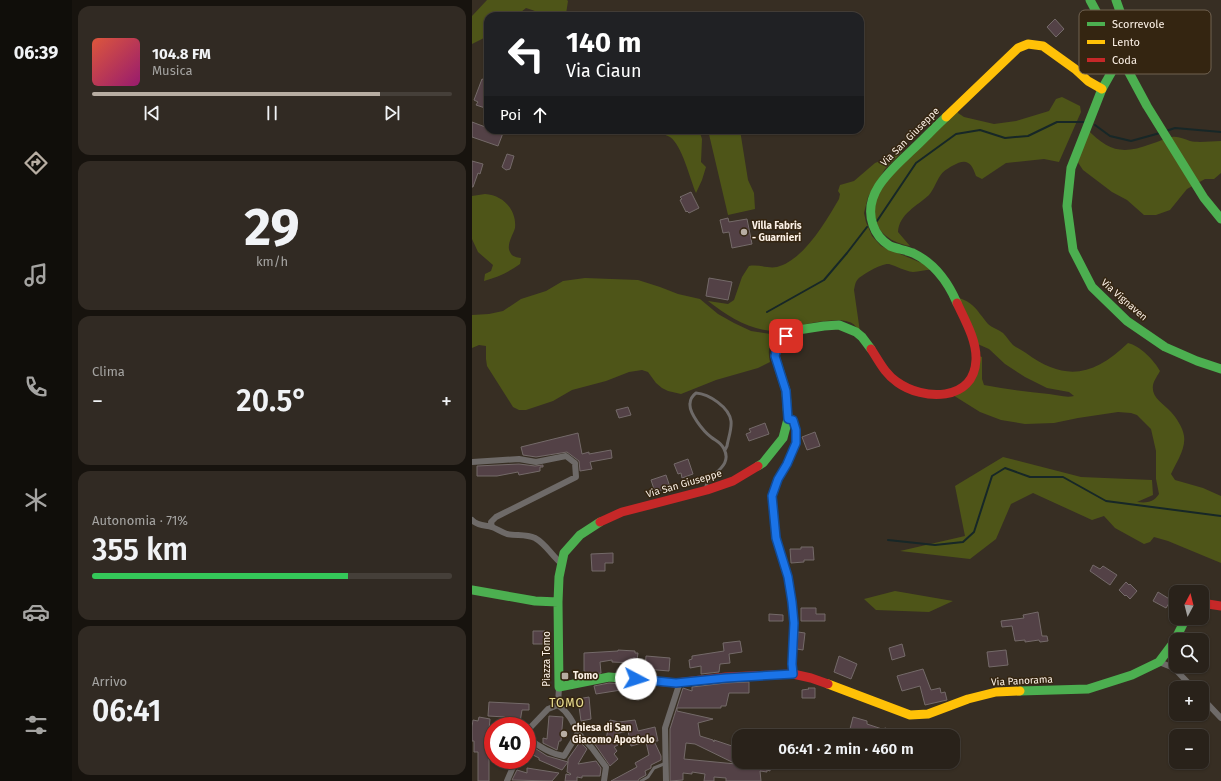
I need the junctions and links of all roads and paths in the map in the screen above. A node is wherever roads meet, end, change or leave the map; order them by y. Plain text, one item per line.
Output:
1 (1090, 0) edge
2 (1116, 0) edge
3 (1095, 10) edge
4 (1120, 10) edge
5 (1079, 73) edge
6 (1080, 74) edge
7 (1110, 74) edge
8 (1130, 74) edge
9 (1102, 89) junction
10 (1221, 218) edge
11 (1221, 369) edge
12 (788, 419) junction
13 (725, 450) junction
14 (472, 462) edge
15 (705, 490) junction
16 (472, 520) edge
17 (492, 527) junction
18 (562, 564) junction
19 (472, 590) edge
20 (558, 602) junction
21 (1209, 604) edge
22 (1221, 606) edge
23 (1182, 625) edge
24 (1159, 662) junction
25 (793, 674) junction
26 (1186, 681) edge
27 (680, 682) junction
28 (559, 687) junction
29 (558, 705) junction
30 (1209, 705) edge
31 (1221, 718) edge
32 (536, 722) edge
33 (578, 733) junction
34 (536, 744) edge
35 (666, 763) junction
36 (512, 769) edge
37 (507, 781) edge
38 (604, 781) edge
39 (641, 781) edge
40 (666, 781) edge

1 - 3 main road
2 - 4 main road, bridge
5 - 12 main road, Via San Giuseppe
6 - 9 main road, Via San Giuseppe
7 - 9 main road, bridge
8 - 10 main road
9 - 11 main road, Via Vignaven
12 - 15 main road, Via San Giuseppe
12 - 25 street
13 - 13 lane
13 - 15 lane
14 - 17 street
15 - 18 main road, Via San Giuseppe
16 - 17 street
17 - 18 street
18 - 20 main road, Via San Giuseppe
19 - 20 main road
20 - 28 main road, Piazza Tomo
21 - 22 main road
23 - 24 main road, Via Panorama
24 - 25 main road, Via Panorama
24 - 26 street
25 - 27 main road, Via Panorama
27 - 28 main road, Via Panorama
27 - 35 street
28 - 29 street, Piazza Tomo
29 - 32 street
29 - 33 street
30 - 31 street
33 - 34 street
33 - 38 street
35 - 39 lane
35 - 40 street
36 - 37 street

